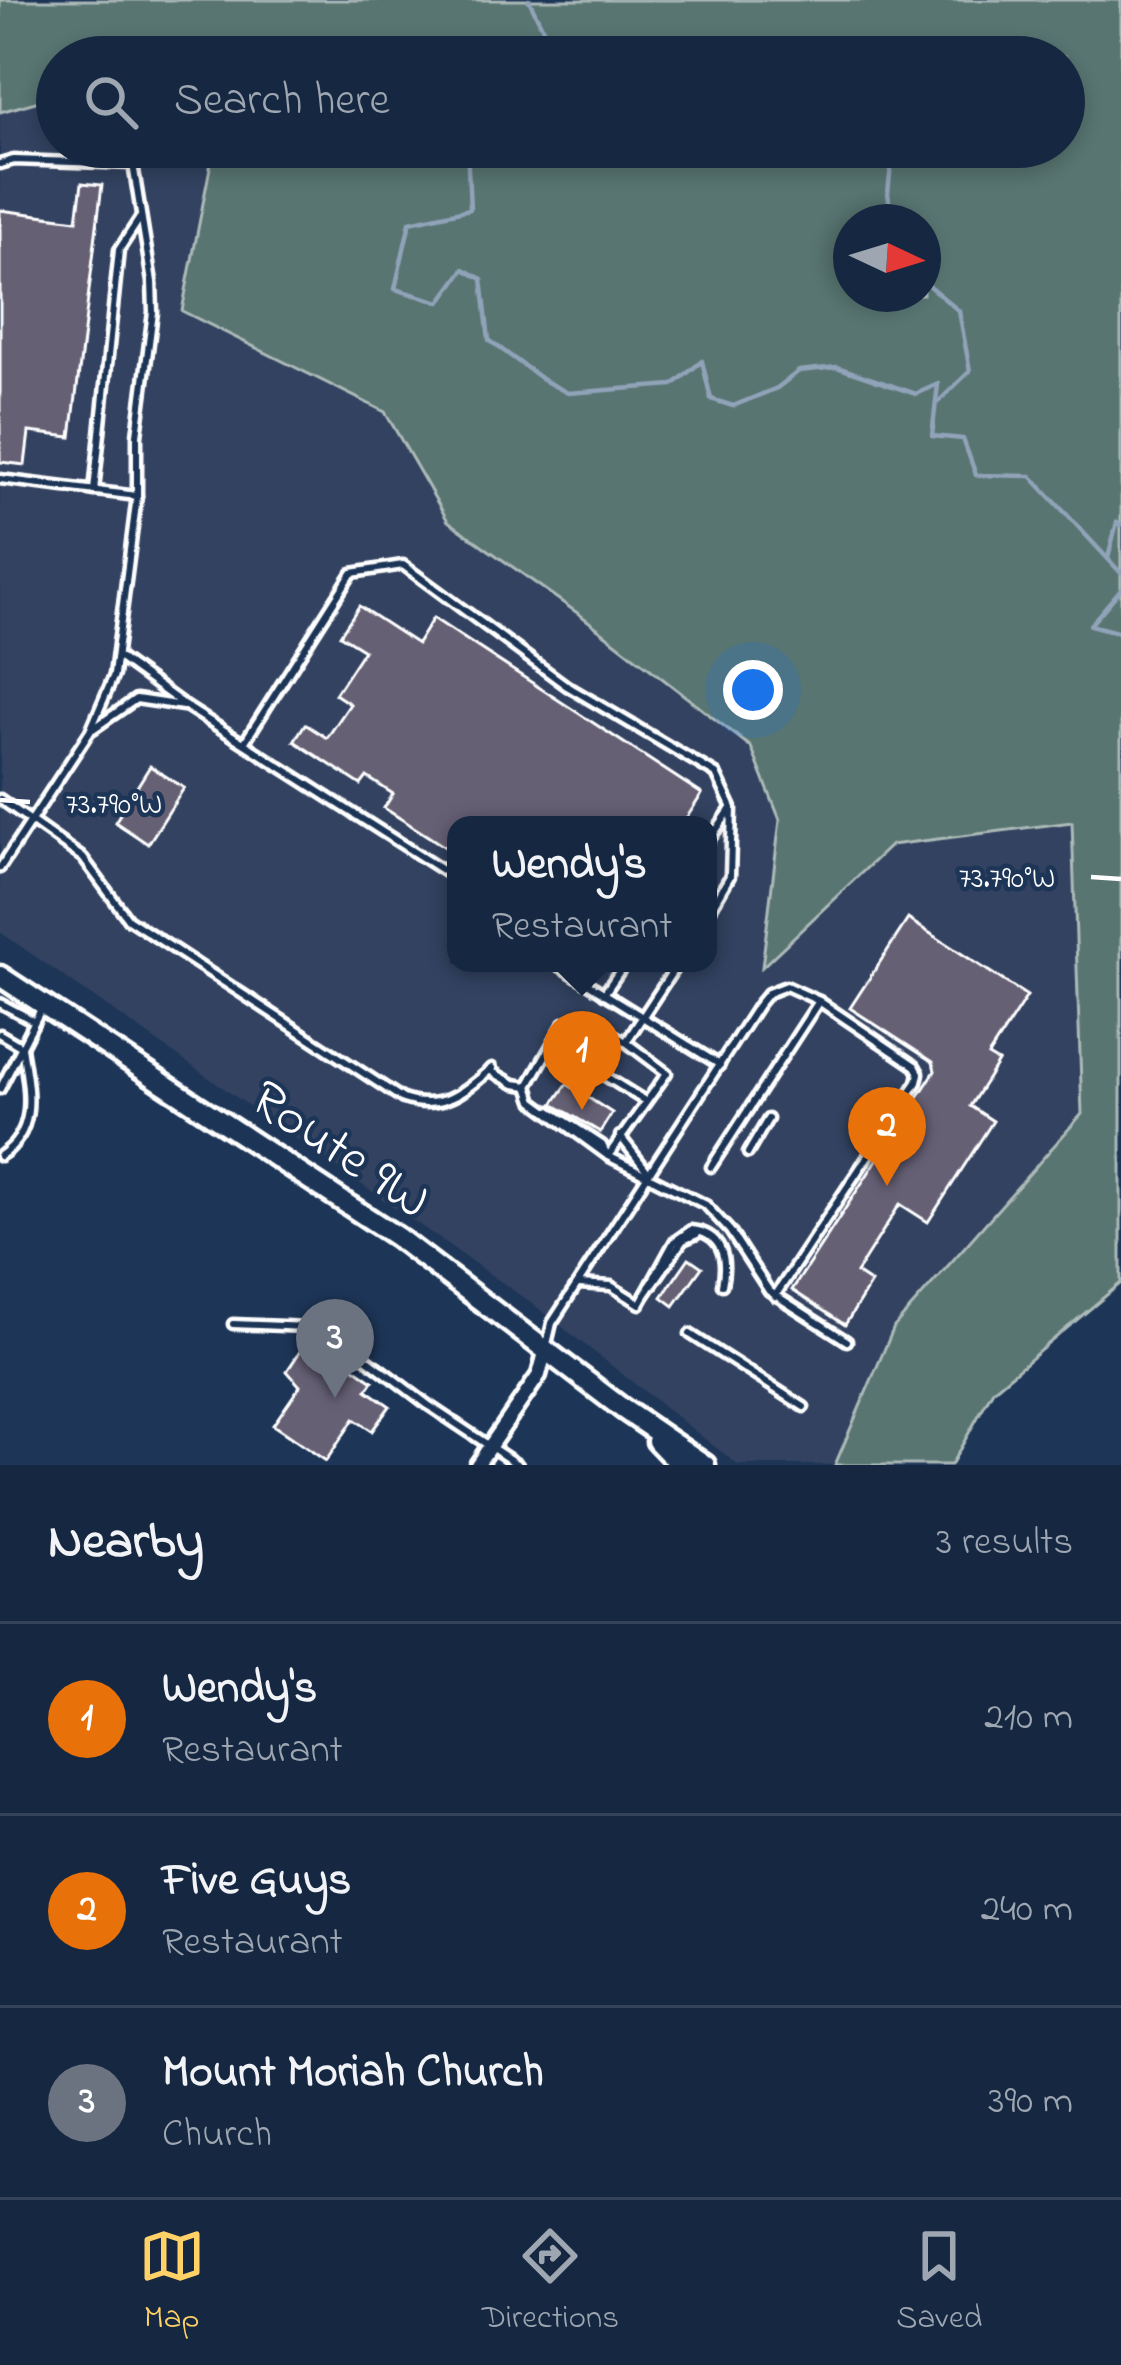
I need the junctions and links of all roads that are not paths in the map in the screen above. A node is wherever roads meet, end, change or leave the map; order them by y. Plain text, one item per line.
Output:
1 (36, 161) edge
2 (0, 164) edge
3 (134, 168) edge
4 (142, 215) junction
5 (0, 479) edge
6 (94, 491) junction
7 (137, 496) junction
8 (117, 656) junction
9 (187, 707) junction
10 (90, 731) junction
11 (244, 743) junction
12 (0, 800) edge
13 (732, 808) junction
14 (31, 822) junction
15 (717, 829) edge
16 (0, 868) edge
17 (447, 872) edge
18 (717, 898) edge
19 (569, 972) edge
20 (620, 972) edge
21 (672, 972) edge
22 (0, 976) edge
23 (604, 994) junction
24 (819, 1001) junction
25 (0, 1003) edge
26 (39, 1013) junction
27 (643, 1018) junction
28 (596, 1025) junction
29 (0, 1034) edge
30 (626, 1042) junction
31 (22, 1046) junction
32 (720, 1065) junction
33 (528, 1086) junction
34 (0, 1089) edge
35 (646, 1101) junction
36 (768, 1119) dead end
37 (620, 1136) junction
38 (748, 1153) dead end
39 (0, 1156) edge
40 (608, 1156) junction
41 (711, 1167) dead end
42 (651, 1174) junction
43 (579, 1283) junction
44 (722, 1285) dead end
45 (776, 1296) junction
46 (233, 1324) dead end
47 (690, 1334) dead end
48 (847, 1341) dead end
49 (546, 1347) junction
50 (804, 1407) dead end
51 (623, 1408) junction
52 (490, 1446) junction
53 (477, 1465) edge
54 (518, 1465) edge
55 (680, 1465) edge
56 (704, 1465) edge

1 - 2 lane
3 - 4 lane
4 - 6 lane
4 - 7 lane
5 - 6 lane
6 - 7 lane
7 - 8 lane
8 - 9 lane
8 - 10 lane
9 - 10 lane
9 - 11 lane
10 - 14 lane
11 - 13 lane
11 - 17 lane
12 - 14 lane
13 - 15 lane
13 - 18 lane
14 - 16 lane
14 - 33 lane
19 - 23 lane
20 - 23 lane
21 - 27 lane
22 - 26 main road, Route 9W
23 - 27 lane
24 - 32 lane
24 - 41 lane
24 - 45 lane
25 - 26 lane
26 - 31 lane
26 - 49 main road, Route 9W
27 - 30 lane
27 - 32 lane
28 - 30 lane
28 - 33 lane
28 - 35 lane
29 - 31 lane
30 - 35 lane
31 - 34 lane
31 - 39 lane
32 - 42 lane
33 - 40 lane
35 - 37 lane
36 - 38 lane
37 - 40 lane
37 - 42 lane
40 - 42 lane
42 - 43 lane
42 - 45 lane
43 - 44 lane
43 - 49 lane
45 - 48 lane
46 - 52 lane
47 - 50 lane
49 - 51 main road, Route 9W
49 - 52 street
51 - 55 main road, Route 9W
51 - 56 main road, Route 9W
52 - 53 street
52 - 54 lane

